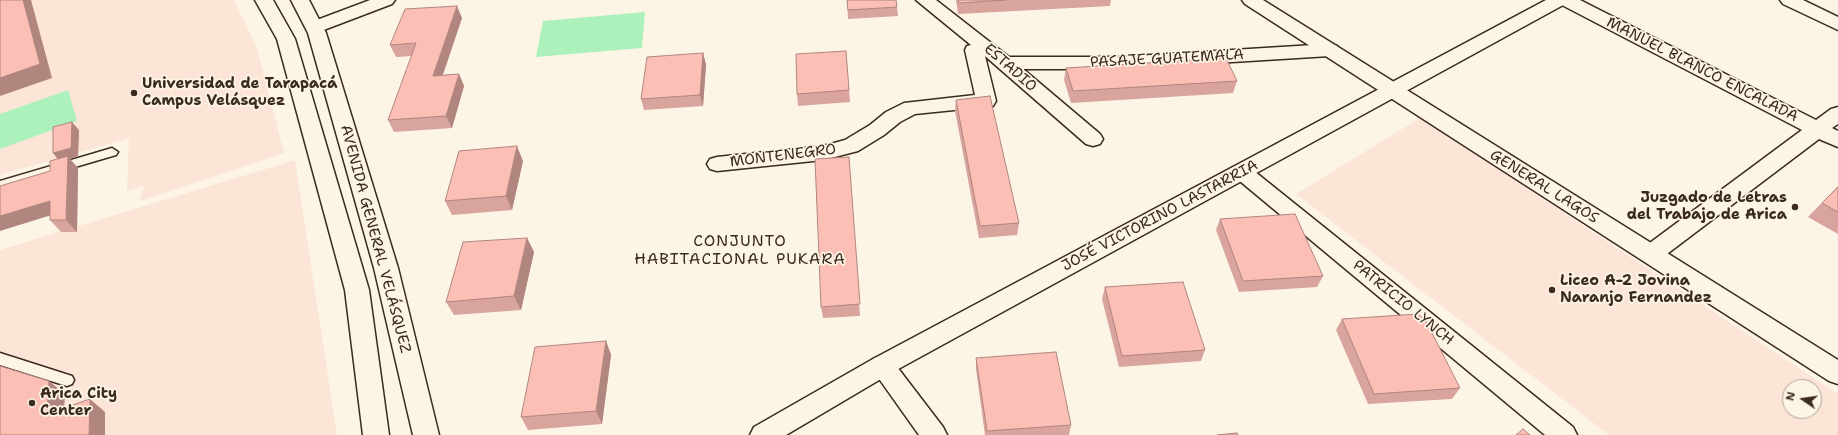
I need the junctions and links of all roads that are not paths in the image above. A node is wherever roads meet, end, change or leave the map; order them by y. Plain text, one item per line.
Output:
1 (264, 0) edge
2 (300, 0) edge
3 (386, 0) edge
4 (925, 0) edge
5 (1251, 0) edge
6 (1559, 0) edge
7 (1566, 0) edge
8 (1788, 0) edge
9 (1838, 24) edge
10 (315, 27) junction
11 (988, 49) junction
12 (1330, 50) junction
13 (1004, 63) junction
14 (1394, 91) junction
15 (1838, 114) edge
16 (1818, 130) junction
17 (1093, 139) dead end
18 (1838, 140) edge
19 (112, 152) dead end
20 (717, 164) dead end
21 (1242, 172) junction
22 (0, 185) edge
23 (1650, 254) junction
24 (0, 359) edge
25 (882, 366) junction
26 (1838, 373) edge
27 (67, 380) dead end
28 (376, 435) edge
29 (426, 435) edge
30 (763, 435) edge
31 (934, 435) edge
32 (1564, 435) edge

1 - 28 street, AVENIDA GENERAL VELÁSQUEZ
2 - 10 street, AVENIDA GENERAL VELÁSQUEZ
3 - 10 street
4 - 11 street, ESTADIO
5 - 12 street, GENERAL LAGOS
6 - 14 street, JOSÉ VICTORINO LASTARRIA
7 - 16 street, MANUEL BLANCO ENCALADA
8 - 9 street
10 - 29 street, AVENIDA GENERAL VELÁSQUEZ
11 - 13 street, ESTADIO
11 - 20 street, MONTENEGRO
12 - 13 street, PASAJE GUATEMALA
12 - 14 street, GENERAL LAGOS
13 - 17 street, ESTADIO
14 - 21 street, JOSÉ VICTORINO LASTARRIA
14 - 23 street, GENERAL LAGOS
15 - 16 street
16 - 18 street, MANUEL BLANCO ENCALADA
16 - 23 street
19 - 22 lane
21 - 25 street, JOSÉ VICTORINO LASTARRIA
21 - 32 street, PATRICIO LYNCH
23 - 26 street, GENERAL LAGOS
24 - 27 lane
25 - 30 street, JOSÉ VICTORINO LASTARRIA
25 - 31 street

